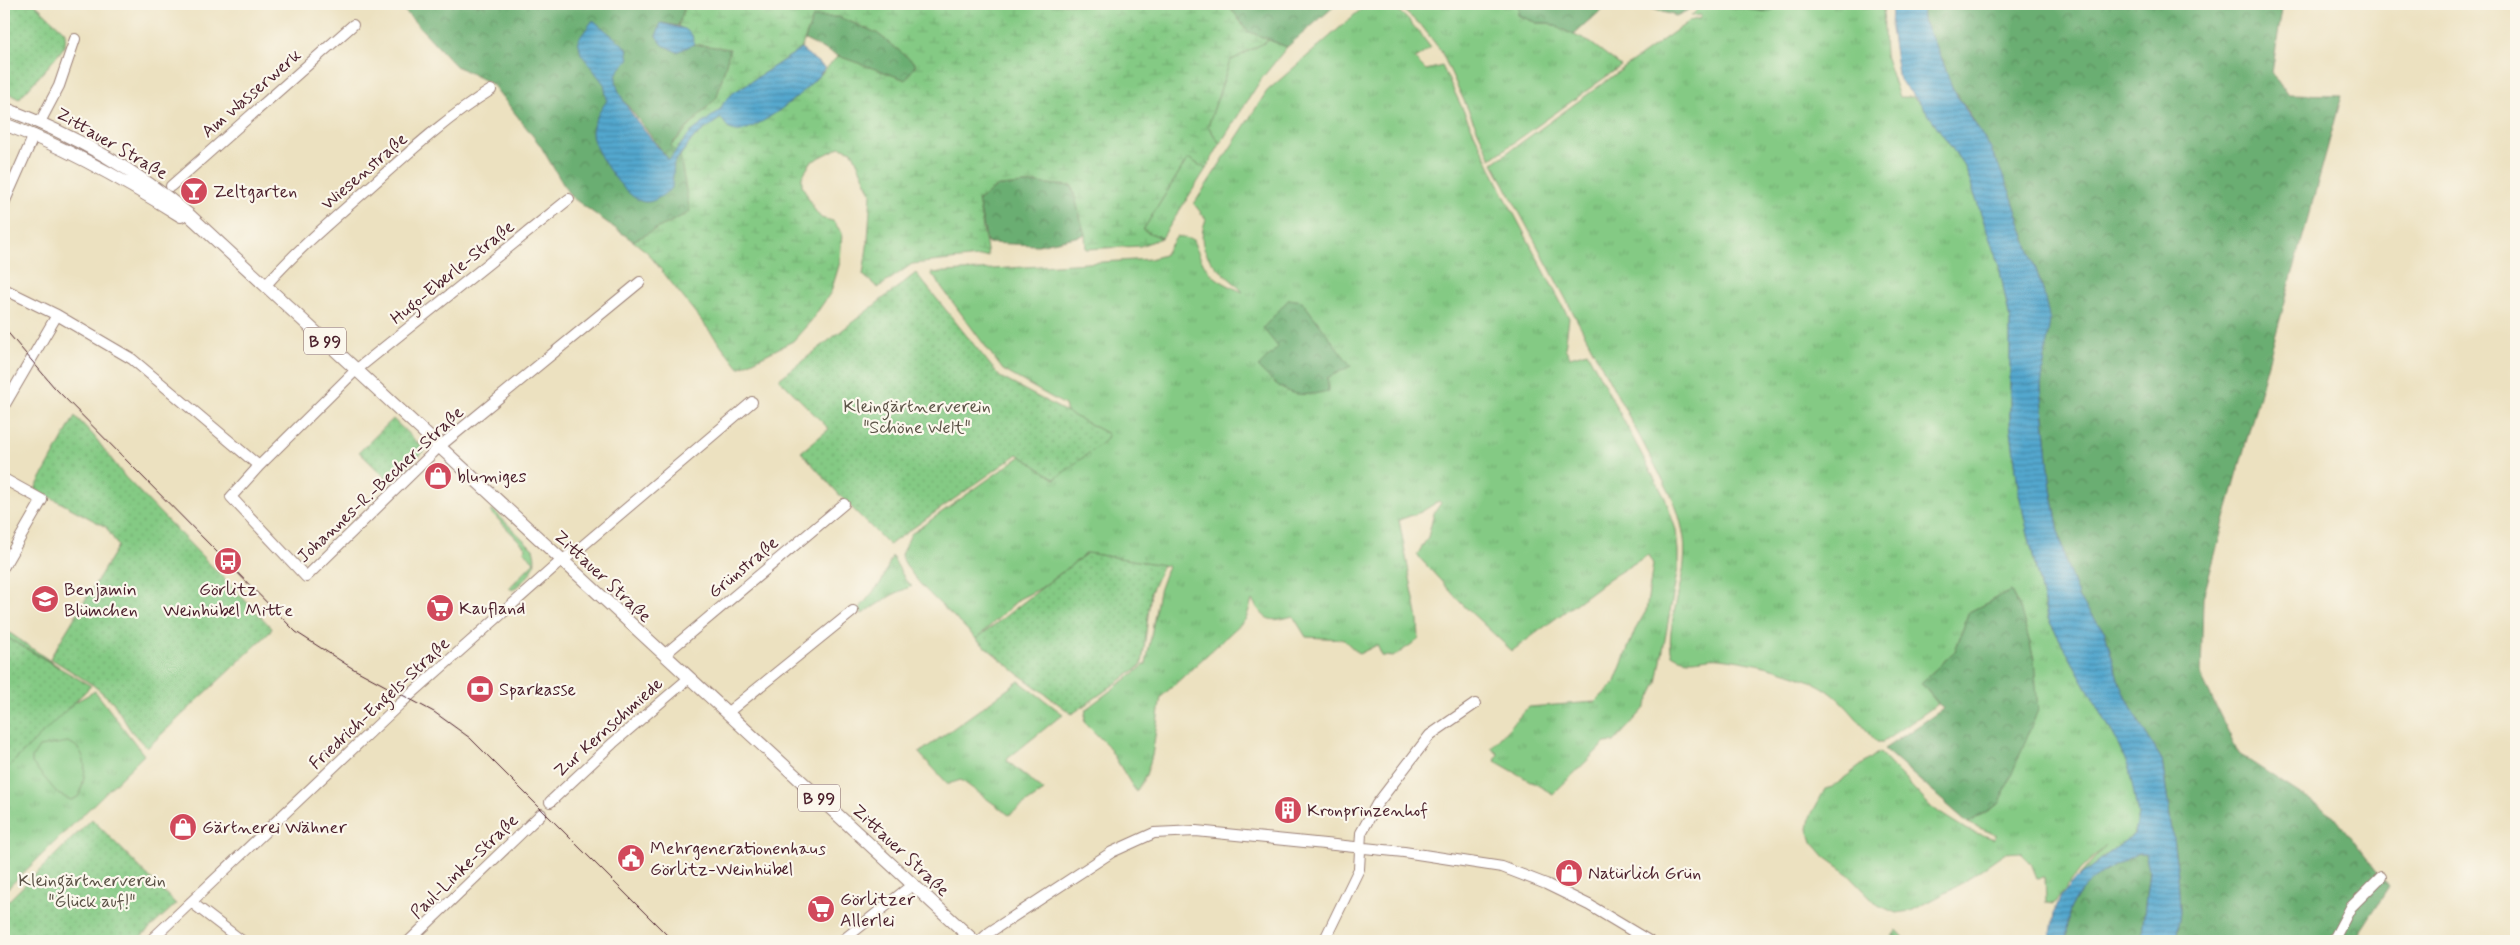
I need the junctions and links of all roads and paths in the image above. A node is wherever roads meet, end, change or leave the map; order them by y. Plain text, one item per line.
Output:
1 (353, 25) dead end
2 (75, 39) dead end
3 (491, 90) dead end
4 (4, 108) edge
5 (40, 122) junction
6 (4, 124) edge
7 (34, 135) junction
8 (171, 186) dead end
9 (569, 199) dead end
10 (4, 203) edge
11 (210, 234) junction
12 (640, 282) dead end
13 (266, 286) junction
14 (4, 288) edge
15 (57, 315) junction
16 (356, 370) junction
17 (752, 402) dead end
18 (4, 406) edge
19 (439, 447) junction
20 (259, 466) junction
21 (4, 479) edge
22 (844, 504) dead end
23 (561, 561) junction
24 (4, 566) edge
25 (853, 611) dead end
26 (664, 655) junction
27 (688, 678) junction
28 (1475, 704) dead end
29 (727, 713) junction
30 (550, 802) dead end
31 (541, 814) dead end
32 (1359, 848) junction
33 (2381, 878) dead end
34 (912, 885) junction
35 (191, 902) junction
36 (150, 941) edge
37 (242, 941) edge
38 (409, 941) edge
39 (842, 941) edge
40 (974, 941) edge
41 (980, 941) edge
42 (1324, 941) edge
43 (1649, 941) edge
44 (2332, 941) edge

1 - 8 street, Am Wasserwerk
2 - 5 street
3 - 13 street, Wiesenstraße
4 - 5 main road, Zittauer Straße / B 99
5 - 7 main road, Zittauer Straße
5 - 11 main road, Zittauer Straße / B 99
6 - 7 main road, Zittauer Straße / B 99
7 - 10 street
7 - 11 main road, Zittauer Straße / B 99
9 - 16 street, Hugo-Eberle-Straße
11 - 13 main road, Zittauer Straße / B 99
12 - 19 street, Johannes-R.-Becher-Straße
13 - 16 main road, Zittauer Straße / B 99
14 - 15 street
15 - 18 street
15 - 20 street
16 - 19 main road, Zittauer Straße / B 99
16 - 20 street, Johannes-R.-Becher-Straße
17 - 23 street, Friedrich-Engels-Straße
19 - 20 street, Johannes-R.-Becher-Straße
19 - 23 main road, Zittauer Straße / B 99
21 - 24 street
22 - 26 street, Grünstraße
23 - 26 main road, Zittauer Straße / B 99
23 - 35 street, Friedrich-Engels-Straße
25 - 29 street
26 - 27 main road, Zittauer Straße / B 99
27 - 29 main road, Zittauer Straße / B 99
27 - 30 street, Zur Kernschmiede
28 - 32 street
29 - 34 main road, Zittauer Straße / B 99
31 - 38 street, Paul-Linke-Straße
32 - 41 street
32 - 42 street
32 - 43 street
33 - 44 street
34 - 39 street
34 - 40 main road, Zittauer Straße / B 99
35 - 36 street, Friedrich-Engels-Straße
35 - 37 street

